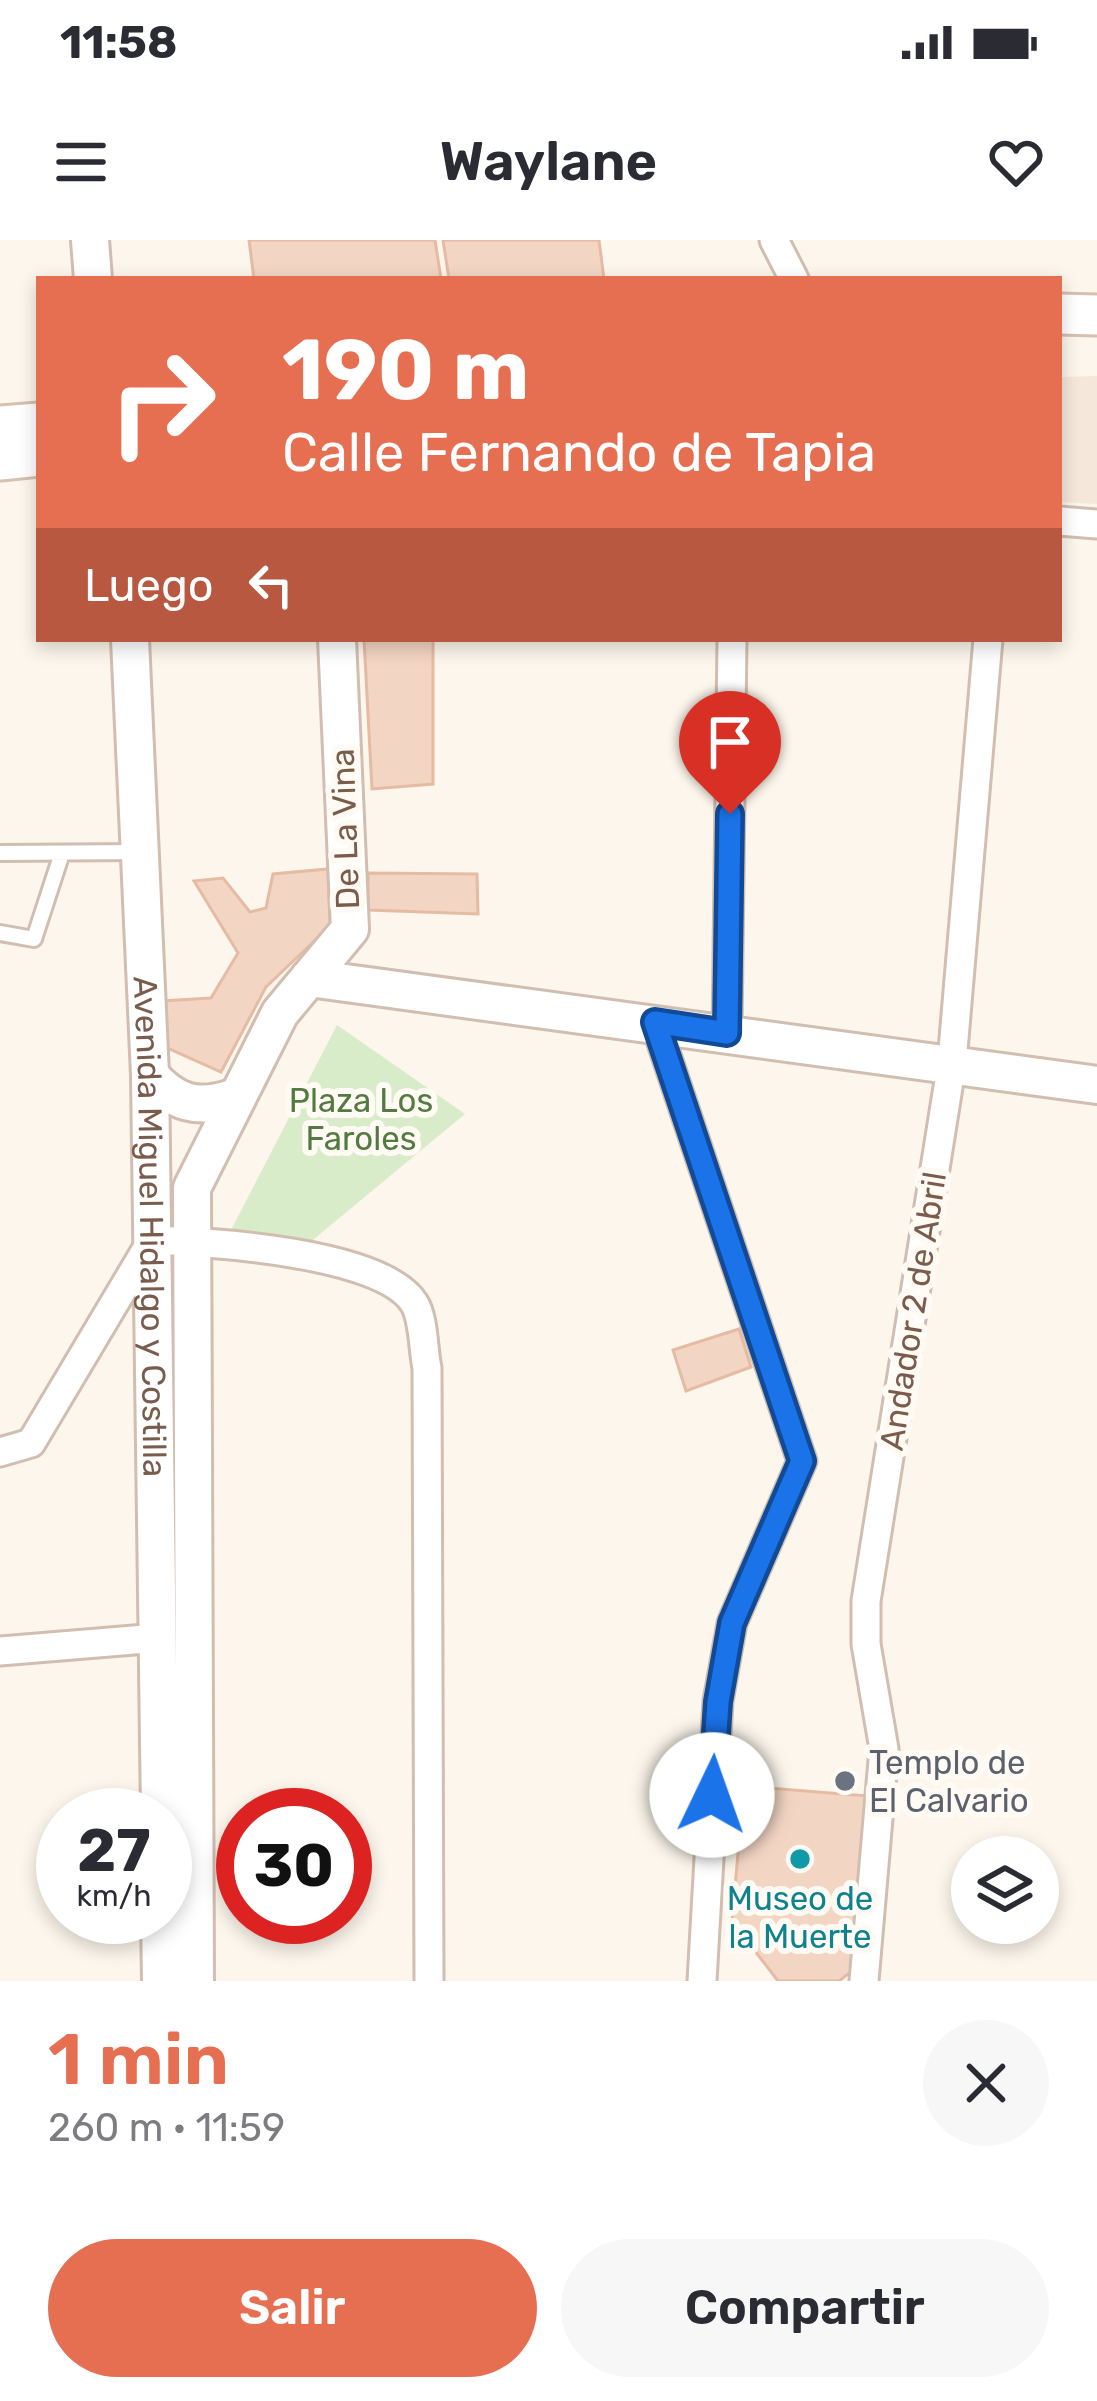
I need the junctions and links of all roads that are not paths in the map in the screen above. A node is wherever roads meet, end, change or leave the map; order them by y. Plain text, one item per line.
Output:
1 (90, 240) edge
2 (774, 240) edge
3 (93, 276) edge
4 (792, 276) edge
5 (1062, 314) edge
6 (1097, 315) edge
7 (36, 423) edge
8 (0, 426) edge
9 (36, 453) edge
10 (0, 459) edge
11 (1062, 521) edge
12 (1097, 524) edge
13 (130, 642) edge
14 (338, 642) edge
15 (732, 642) edge
16 (988, 642) edge
17 (139, 852) junction
18 (0, 853) edge
19 (62, 853) junction
20 (0, 933) edge
21 (310, 978) junction
22 (655, 1022) junction
23 (727, 1033) junction
24 (952, 1062) junction
25 (149, 1076) junction
26 (1097, 1085) edge
27 (232, 1098) junction
28 (193, 1188) joint
29 (152, 1240) junction
30 (190, 1241) junction
31 (0, 1452) edge
32 (158, 1638) junction
33 (0, 1651) edge
34 (160, 1788) edge
35 (160, 1944) edge
36 (161, 1981) edge
37 (195, 1981) edge
38 (429, 1981) edge
39 (702, 1981) edge
40 (864, 1981) edge

1 - 3 street
2 - 4 street
5 - 6 main road
7 - 8 main road
9 - 10 main road
11 - 12 street
13 - 17 street, Avenida Miguel Hidalgo y Costilla
14 - 21 street, De La Vina
15 - 23 street
16 - 24 street, Andador 2 de Abril
17 - 19 lane
17 - 25 street, Avenida Miguel Hidalgo y Costilla
18 - 19 lane
19 - 20 lane
21 - 22 street
21 - 27 street, De La Vina
22 - 23 street
22 - 39 street
23 - 24 street
24 - 26 street
24 - 40 street, Andador 2 de Abril
25 - 27 street
25 - 29 street, Avenida Miguel Hidalgo y Costilla
27 - 28 street, De La Vina
28 - 30 street, Avenida Miguel Hidalgo y Costilla
29 - 30 street
29 - 31 street
29 - 32 street, Avenida Miguel Hidalgo y Costilla
30 - 37 street, Avenida Miguel Hidalgo y Costilla
30 - 38 street
32 - 33 street
32 - 34 street, Avenida Miguel Hidalgo y Costilla
35 - 36 street

